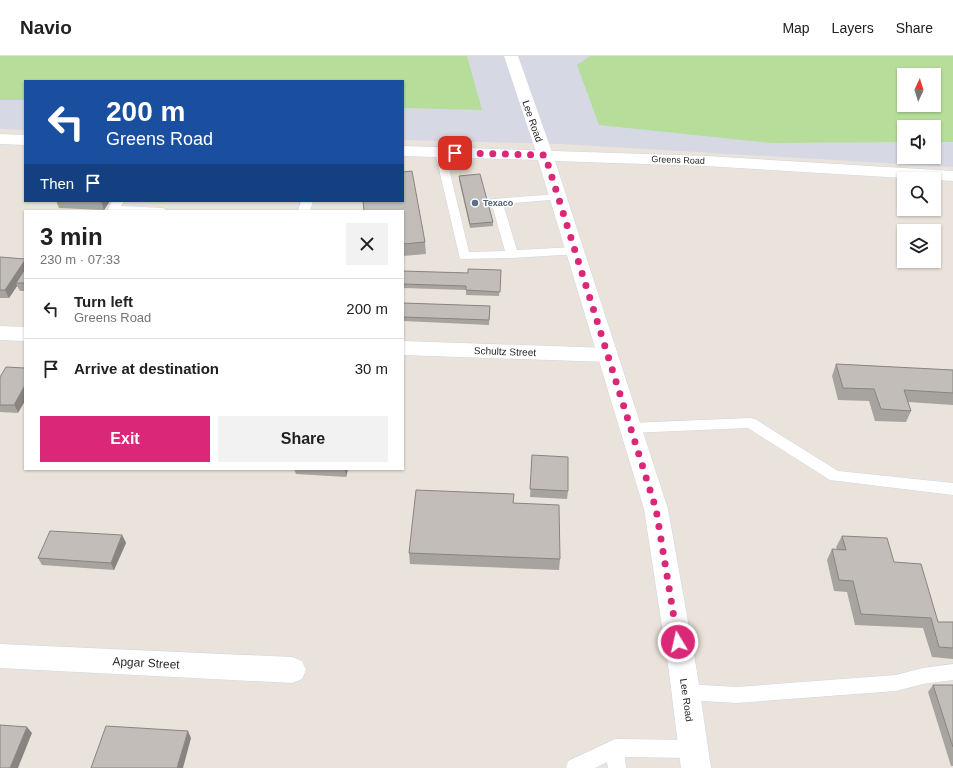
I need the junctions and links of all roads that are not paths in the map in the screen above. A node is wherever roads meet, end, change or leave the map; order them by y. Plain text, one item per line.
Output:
1 (510, 56) edge
2 (0, 139) edge
3 (24, 140) edge
4 (404, 151) edge
5 (440, 152) junction
6 (545, 155) junction
7 (953, 176) edge
8 (558, 197) junction
9 (118, 202) edge
10 (139, 210) edge
11 (575, 251) junction
12 (512, 254) junction
13 (0, 334) edge
14 (24, 334) edge
15 (404, 348) edge
16 (608, 355) junction
17 (630, 428) junction
18 (953, 489) edge
19 (0, 656) edge
20 (292, 670) dead end
21 (953, 672) edge
22 (686, 692) junction
23 (615, 748) junction
24 (695, 759) edge
25 (575, 768) edge
26 (617, 768) edge

1 - 6 main road, Lee Road
2 - 3 main road
4 - 5 main road, Greens Road
5 - 6 main road, Greens Road
5 - 12 lane
6 - 7 main road, Greens Road
6 - 8 main road, Lee Road
8 - 11 main road, Lee Road
8 - 12 lane
9 - 10 lane
11 - 12 lane
11 - 16 main road, Lee Road
13 - 14 main road
15 - 16 main road, Schultz Street
16 - 17 main road, Lee Road
17 - 18 lane
17 - 22 main road, Lee Road
19 - 20 main road, Apgar Street
21 - 22 lane
22 - 24 main road, Lee Road
23 - 24 lane
23 - 25 lane
23 - 26 lane

